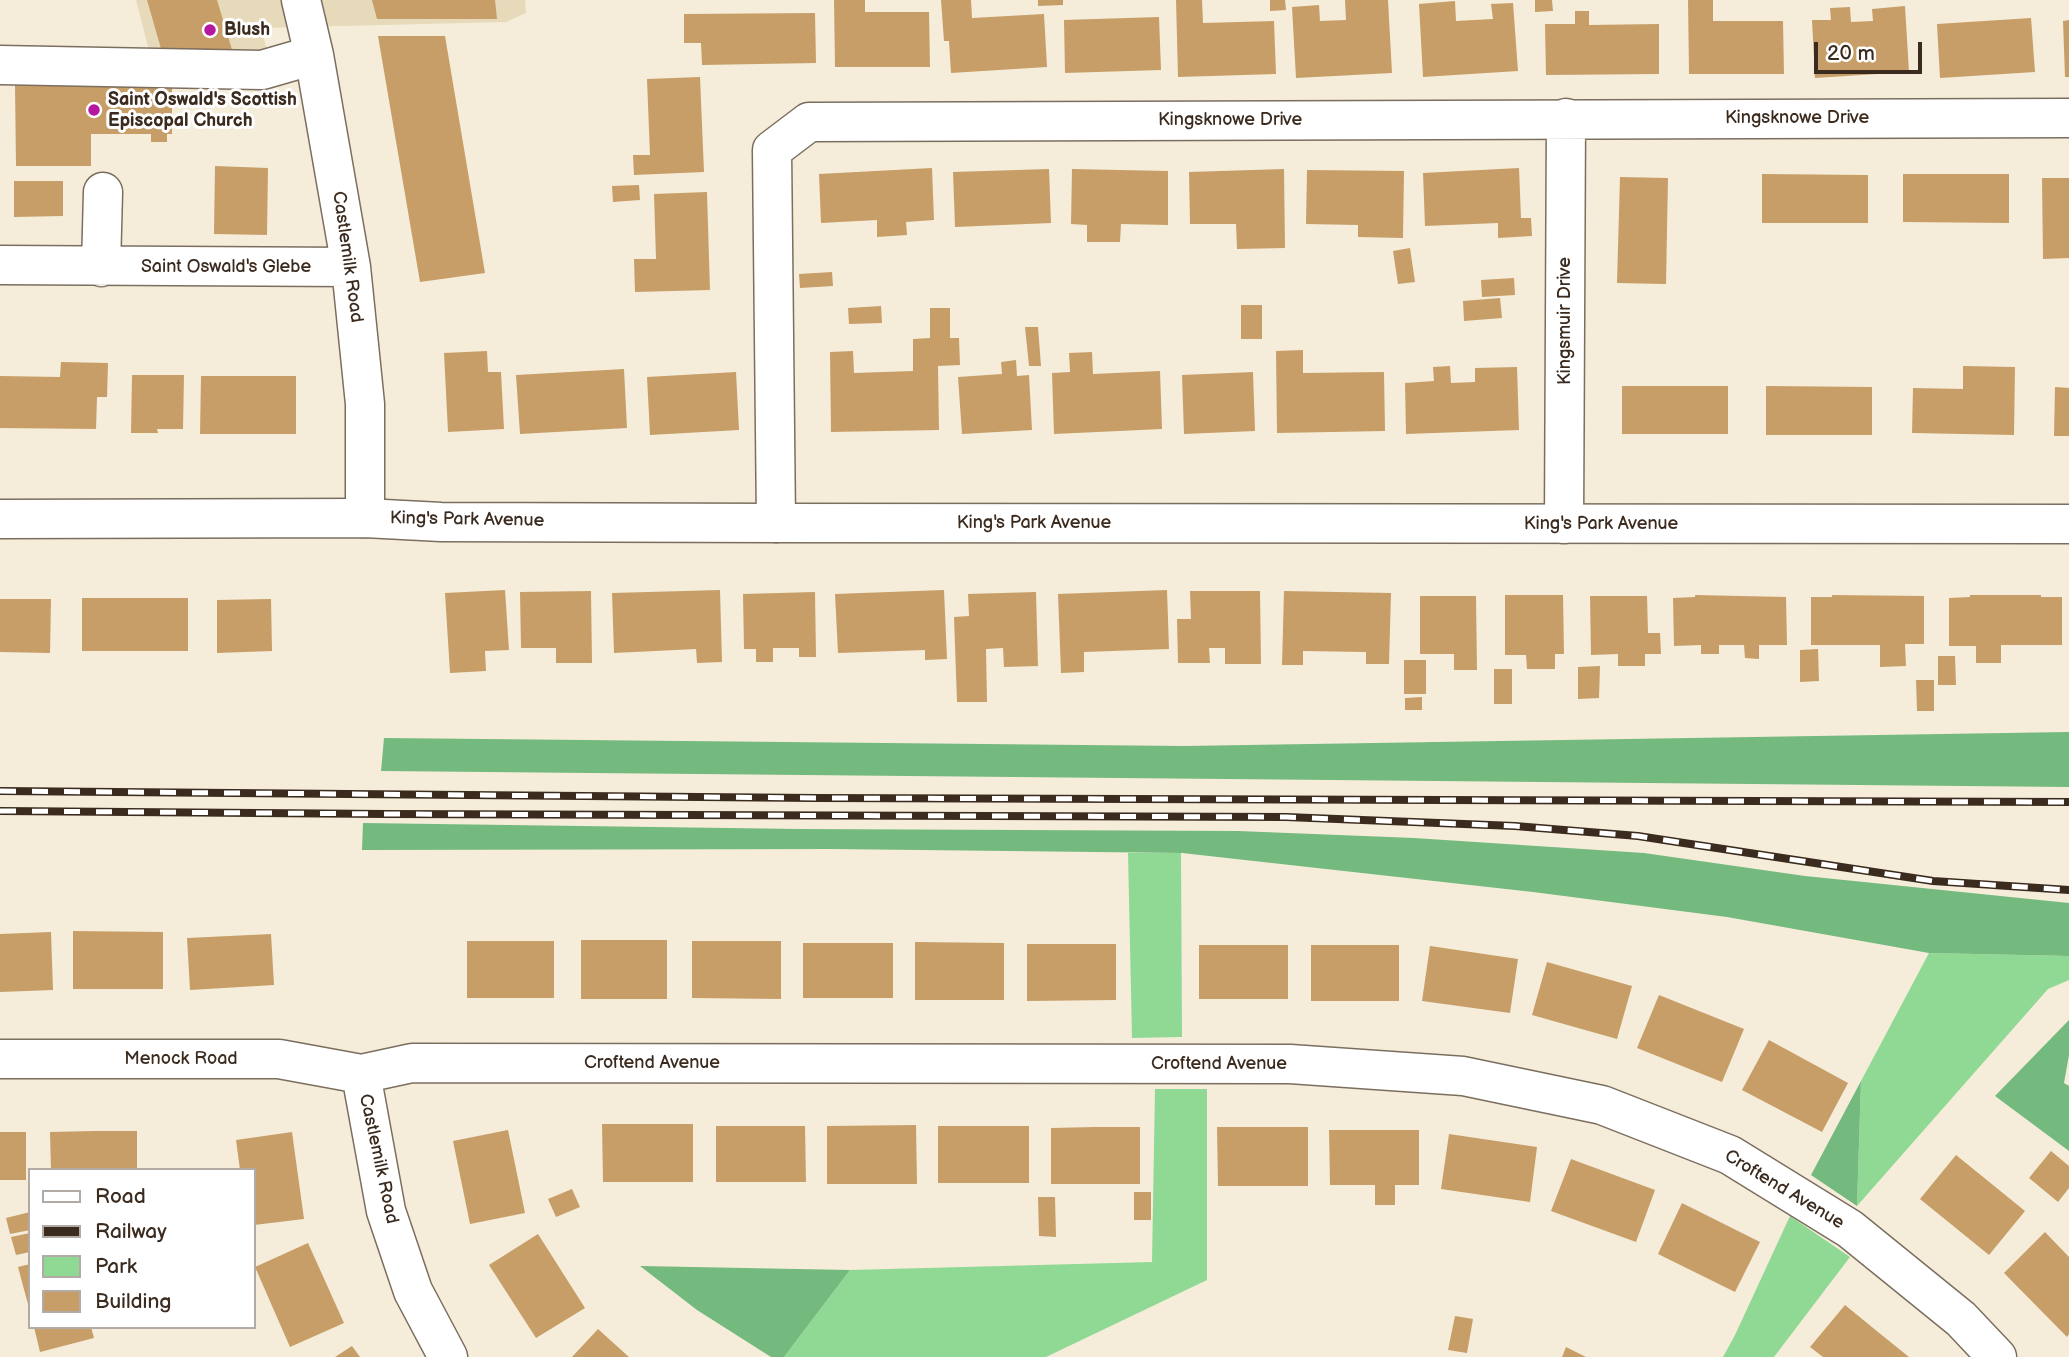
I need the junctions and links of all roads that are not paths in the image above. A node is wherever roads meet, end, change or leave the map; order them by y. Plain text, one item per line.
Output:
1 (301, 0) edge
2 (314, 55) junction
3 (0, 65) edge
4 (1566, 118) junction
5 (2069, 118) edge
6 (103, 192) dead end
7 (0, 265) edge
8 (101, 267) junction
9 (351, 267) junction
10 (365, 518) junction
11 (0, 519) edge
12 (776, 523) junction
13 (1564, 524) junction
14 (2069, 524) edge
15 (0, 1059) edge
16 (361, 1074) junction
17 (448, 1357) edge
18 (1997, 1357) edge

1 - 2 street, Castlemilk Road
2 - 3 street
2 - 9 street, Castlemilk Road
4 - 5 street, Kingsknowe Drive
4 - 12 street, Kingsknowe Drive
4 - 13 street, Kingsmuir Drive
6 - 8 street
7 - 8 street, Saint Oswald's Glebe
8 - 9 street, Saint Oswald's Glebe
9 - 10 street, Castlemilk Road
10 - 11 street, King's Park Avenue
10 - 12 street, King's Park Avenue
12 - 13 street, King's Park Avenue
13 - 14 street, King's Park Avenue
15 - 16 street, Menock Road
16 - 17 street, Castlemilk Road
16 - 18 street, Croftend Avenue

